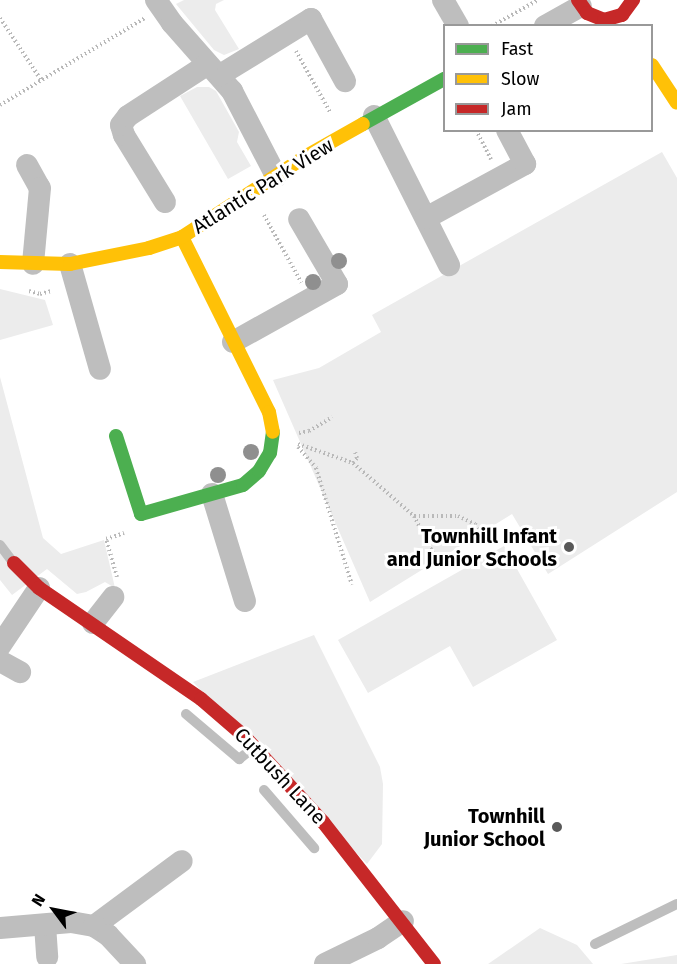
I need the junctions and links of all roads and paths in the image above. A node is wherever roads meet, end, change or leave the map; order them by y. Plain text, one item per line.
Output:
1 (443, 0) edge
2 (538, 0) edge
3 (633, 0) edge
4 (580, 3) edge
5 (159, 4) edge
6 (0, 18) edge
7 (625, 20) edge
8 (457, 24) edge
9 (496, 24) edge
10 (548, 24) edge
11 (287, 34) junction
12 (653, 68) edge
13 (214, 70) junction
14 (443, 80) edge
15 (41, 81) junction
16 (345, 81) dead end
17 (677, 103) edge
18 (0, 105) edge
19 (333, 116) dead end
20 (374, 116) junction
21 (477, 132) edge
22 (508, 132) edge
23 (27, 165) dead end
24 (276, 176) junction
25 (502, 177) junction
26 (165, 202) dead end
27 (270, 206) dead end
28 (426, 218) junction
29 (299, 219) dead end
30 (182, 237) junction
31 (0, 262) edge
32 (33, 264) junction
33 (70, 264) junction
34 (449, 265) dead end
35 (310, 299) junction
36 (232, 342) junction
37 (100, 369) dead end
38 (332, 417) dead end
39 (116, 436) dead end
40 (274, 437) junction
41 (356, 452) dead end
42 (353, 463) junction
43 (212, 494) junction
44 (141, 514) junction
45 (414, 516) junction
46 (483, 533) dead end
47 (0, 545) edge
48 (437, 561) dead end
49 (14, 563) joint
50 (352, 585) dead end
51 (39, 588) junction
52 (113, 597) joint
53 (245, 601) dead end
54 (93, 623) junction
55 (0, 646) edge
56 (0, 661) edge
57 (20, 672) dead end
58 (186, 714) dead end
59 (254, 747) junction
60 (264, 790) dead end
61 (300, 796) junction
62 (283, 812) junction
63 (314, 848) dead end
64 (183, 861) dead end
65 (677, 904) edge
66 (403, 921) junction
67 (45, 925) junction
68 (94, 926) junction
69 (0, 928) edge
70 (596, 944) dead end
71 (47, 957) dead end
72 (135, 964) edge
73 (325, 964) edge
74 (434, 964) edge

1 - 8 street
2 - 9 path
3 - 7 street
4 - 7 street
4 - 10 street
5 - 13 street
5 - 15 path
6 - 15 path
11 - 13 street, Atlantic Park View
11 - 16 street, Atlantic Park View
11 - 19 path
12 - 17 street
13 - 24 street
13 - 26 street, Atlantic Park View
14 - 20 street, Atlantic Park View
15 - 18 path
20 - 24 street, Atlantic Park View
20 - 28 street
21 - 25 path
22 - 25 street
23 - 32 street
24 - 30 street, Atlantic Park View
25 - 28 street
27 - 35 path
28 - 34 street
29 - 35 street
30 - 33 street, Atlantic Park View
30 - 36 street
31 - 32 street, Atlantic Park View
32 - 33 street, Atlantic Park View
33 - 37 street
35 - 36 street
36 - 40 street
38 - 40 path
39 - 44 street
40 - 43 street
41 - 42 path
42 - 45 path
42 - 50 path
43 - 44 street
43 - 53 street
44 - 52 path
45 - 46 path
45 - 48 path
47 - 49 lane, Cutbush Lane
49 - 51 street, Cutbush Lane
51 - 54 street, Cutbush Lane
51 - 55 street
52 - 54 street
54 - 59 street, Cutbush Lane
56 - 57 street
58 - 59 lane
59 - 61 street, Cutbush Lane
60 - 62 lane
61 - 62 lane
61 - 66 street, Cutbush Lane
62 - 63 lane
64 - 68 street
65 - 70 lane
66 - 73 street
66 - 74 street, Cutbush Lane
67 - 68 street
67 - 69 street
67 - 71 street
68 - 72 street

